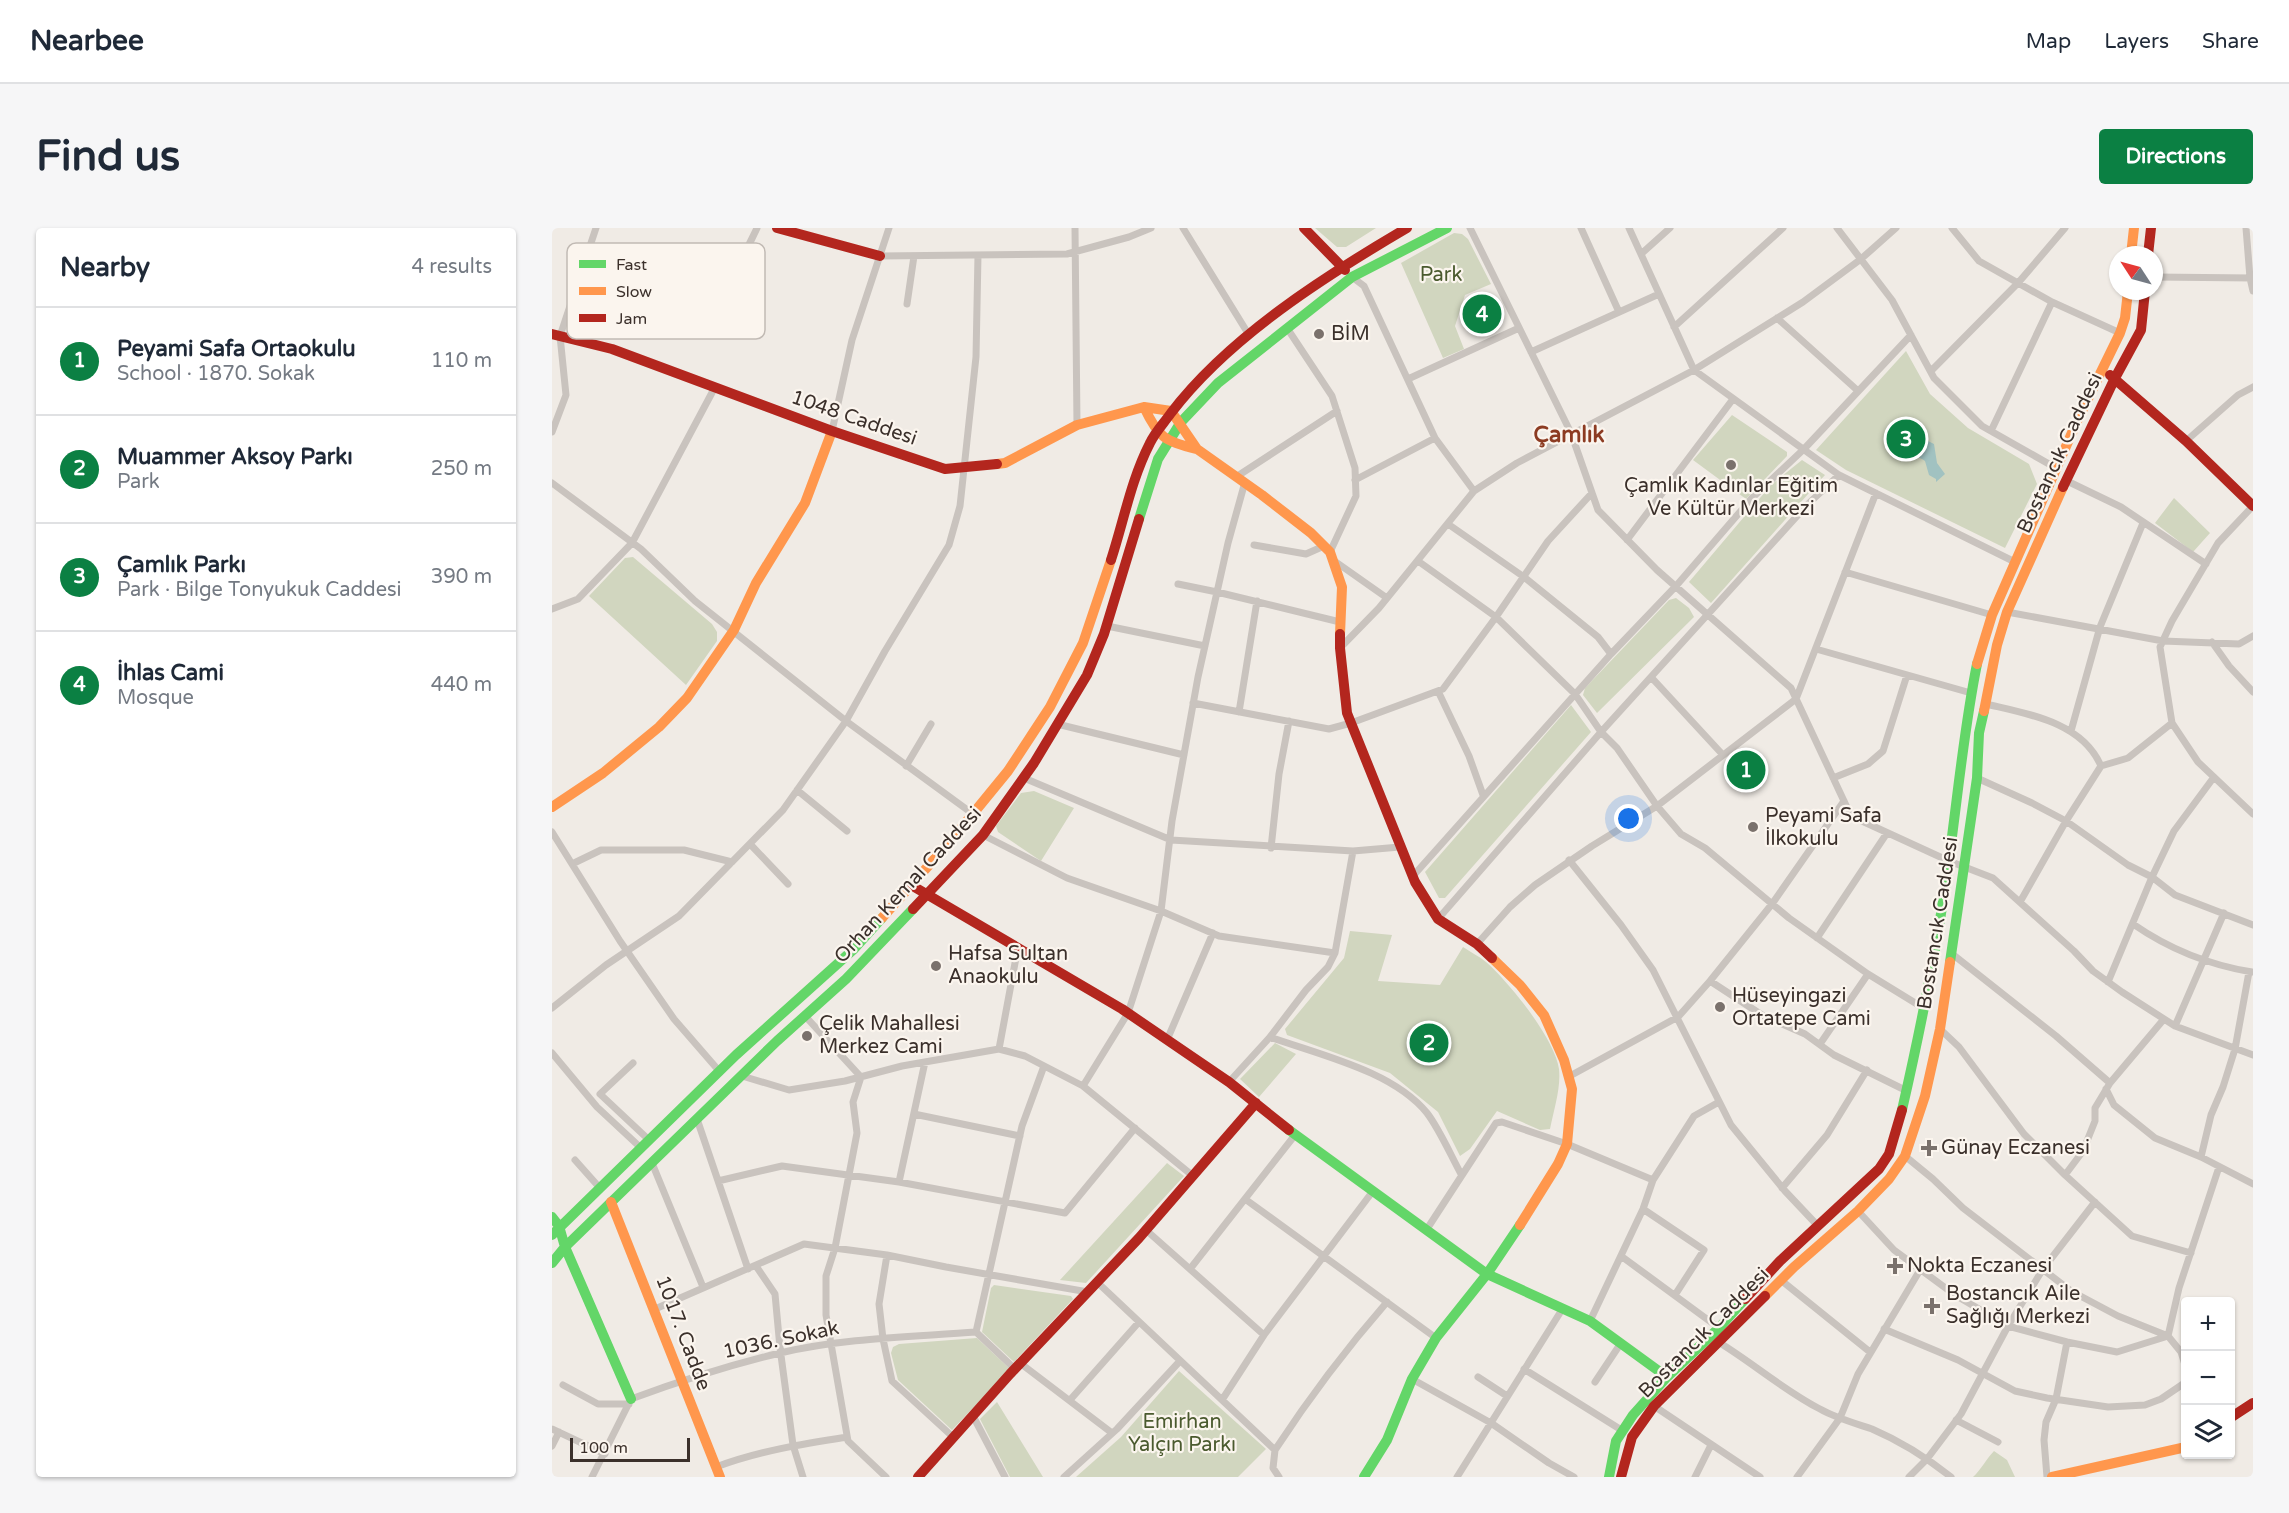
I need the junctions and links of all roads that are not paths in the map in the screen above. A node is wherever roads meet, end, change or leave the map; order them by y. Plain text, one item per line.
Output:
1 (596, 228) edge
2 (756, 228) edge
3 (777, 228) edge
4 (889, 228) edge
5 (1075, 228) edge
6 (1151, 228) edge
7 (1183, 228) edge
8 (1304, 228) edge
9 (1407, 228) edge
10 (1447, 228) edge
11 (1470, 228) edge
12 (1581, 228) edge
13 (1629, 228) edge
14 (1670, 228) edge
15 (1783, 228) edge
16 (1837, 228) edge
17 (1896, 228) edge
18 (1952, 228) edge
19 (2065, 228) edge
20 (2134, 228) edge
21 (2151, 228) edge
22 (2246, 228) edge
23 (590, 243) edge
24 (750, 243) edge
25 (2133, 246) edge
26 (2149, 246) edge
27 (1073, 252) junction
28 (1641, 254) junction
29 (978, 255) junction
30 (880, 256) junction
31 (914, 256) junction
32 (1861, 259) junction
33 (1342, 266) junction
34 (1352, 277) junction
35 (2163, 277) edge
36 (2251, 278) edge
37 (2018, 283) junction
38 (2253, 291) edge
39 (1659, 294) junction
40 (2127, 300) edge
41 (2144, 300) edge
42 (2052, 302) junction
43 (908, 304) dead end
44 (567, 306) edge
45 (1619, 312) junction
46 (1777, 318) junction
47 (1674, 327) junction
48 (1287, 328) junction
49 (1519, 328) junction
50 (2120, 333) junction
51 (556, 335) edge
52 (1249, 335) junction
53 (1911, 335) junction
54 (572, 339) edge
55 (1531, 352) junction
56 (1694, 370) junction
57 (2103, 370) junction
58 (1931, 371) junction
59 (2115, 378) junction
60 (1407, 379) junction
61 (715, 387) junction
62 (2253, 387) edge
63 (1857, 390) junction
64 (1733, 399) junction
65 (1144, 408) junction
66 (1337, 411) junction
67 (1176, 417) junction
68 (1077, 425) junction
69 (832, 431) junction
70 (1991, 431) junction
71 (552, 432) edge
72 (1571, 433) junction
73 (1162, 438) junction
74 (1435, 438) junction
75 (2186, 441) junction
76 (1197, 449) junction
77 (1803, 449) junction
78 (965, 468) junction
79 (2056, 468) junction
80 (1839, 475) junction
81 (1241, 479) junction
82 (1355, 480) junction
83 (2067, 481) junction
84 (552, 483) edge
85 (1474, 491) junction
86 (1592, 493) junction
87 (1876, 493) junction
88 (2253, 506) edge
89 (2143, 523) junction
90 (1448, 524) junction
91 (1627, 540) junction
92 (632, 543) junction
93 (1254, 545) dead end
94 (1329, 552) junction
95 (1418, 561) junction
96 (2015, 562) junction
97 (2206, 564) junction
98 (1845, 572) junction
99 (1524, 577) junction
100 (1178, 584) dead end
101 (1676, 586) junction
102 (1217, 591) junction
103 (1388, 598) junction
104 (1257, 602) junction
105 (552, 609) edge
106 (2007, 612) junction
107 (1707, 614) junction
108 (1992, 615) junction
109 (1496, 617) junction
110 (1340, 622) junction
111 (1107, 626) junction
112 (2100, 627) junction
113 (734, 630) junction
114 (2253, 636) edge
115 (2163, 641) junction
116 (2212, 642) junction
117 (1205, 646) junction
118 (1340, 648) junction
119 (1816, 649) junction
120 (1611, 654) junction
121 (1907, 675) junction
122 (1651, 677) junction
123 (1438, 690) junction
124 (2253, 692) edge
125 (1971, 693) junction
126 (1575, 694) junction
127 (1796, 699) junction
128 (1193, 703) junction
129 (1986, 704) junction
130 (1239, 712) junction
131 (846, 721) junction
132 (1288, 721) junction
133 (1351, 723) junction
134 (2172, 723) junction
135 (931, 724) dead end
136 (1057, 724) junction
137 (2071, 731) junction
138 (1601, 732) junction
139 (1184, 755) junction
140 (1724, 755) junction
141 (906, 766) junction
142 (2101, 766) junction
143 (2214, 777) junction
144 (1024, 778) junction
145 (1833, 778) junction
146 (1977, 778) junction
147 (797, 790) junction
148 (1483, 795) junction
149 (1844, 801) junction
150 (1657, 806) junction
151 (552, 807) edge
152 (2252, 811) edge
153 (973, 814) junction
154 (2066, 821) junction
155 (848, 831) dead end
156 (552, 832) edge
157 (1887, 833) junction
158 (983, 835) junction
159 (1171, 840) junction
160 (750, 844) junction
161 (1400, 847) junction
162 (1271, 848) junction
163 (1353, 851) junction
164 (1569, 860) junction
165 (1949, 861) junction
166 (732, 862) junction
167 (572, 864) junction
168 (1965, 867) junction
169 (1413, 876) junction
170 (2152, 877) junction
171 (788, 884) dead end
172 (911, 885) junction
173 (927, 896) junction
174 (2020, 903) junction
175 (1772, 904) junction
176 (1161, 911) junction
177 (2224, 913) junction
178 (1438, 919) junction
179 (2133, 924) junction
180 (2253, 925) edge
181 (1213, 933) junction
182 (1817, 938) junction
183 (1477, 944) junction
184 (1018, 947) junction
185 (627, 951) junction
186 (1335, 953) junction
187 (1951, 953) junction
188 (2203, 960) junction
189 (2251, 972) edge
190 (1868, 974) junction
191 (1710, 981) junction
192 (2108, 982) junction
193 (552, 1008) edge
194 (1925, 1009) junction
195 (1128, 1013) junction
196 (805, 1016) junction
197 (1678, 1017) junction
198 (2164, 1019) junction
199 (2175, 1026) junction
200 (1940, 1029) junction
201 (1270, 1037) junction
202 (1167, 1040) junction
203 (1820, 1044) junction
204 (999, 1049) junction
205 (2235, 1049) junction
206 (552, 1053) edge
207 (2253, 1055) edge
208 (925, 1062) junction
209 (633, 1063) dead end
210 (1044, 1066) junction
211 (1867, 1070) junction
212 (720, 1072) junction
213 (742, 1076) junction
214 (861, 1077) junction
215 (1568, 1077) junction
216 (1229, 1082) junction
217 (1083, 1086) junction
218 (2108, 1086) junction
219 (1907, 1090) junction
220 (1719, 1102) junction
221 (1256, 1103) junction
222 (914, 1114) junction
223 (697, 1119) junction
224 (1135, 1128) junction
225 (1020, 1136) junction
226 (1295, 1136) junction
227 (645, 1144) junction
228 (1568, 1144) junction
229 (1905, 1156) junction
230 (2201, 1157) junction
231 (575, 1160) dead end
232 (652, 1163) junction
233 (2218, 1167) junction
234 (849, 1174) junction
235 (1461, 1174) junction
236 (2064, 1175) junction
237 (1193, 1176) junction
238 (1653, 1179) junction
239 (718, 1181) junction
240 (899, 1182) junction
241 (2253, 1184) edge
242 (599, 1188) junction
243 (1782, 1188) junction
244 (1373, 1191) junction
245 (1245, 1199) junction
246 (1006, 1201) junction
247 (611, 1202) junction
248 (2095, 1202) junction
249 (1643, 1209) junction
250 (1858, 1211) junction
251 (554, 1226) edge
252 (1818, 1226) junction
253 (1427, 1229) junction
254 (1146, 1230) junction
255 (565, 1247) junction
256 (835, 1248) junction
257 (2191, 1253) junction
258 (887, 1254) junction
259 (1621, 1256) junction
260 (1324, 1257) junction
261 (552, 1263) edge
262 (756, 1266) junction
263 (748, 1269) junction
264 (1190, 1269) junction
265 (1920, 1269) junction
266 (2043, 1269) junction
267 (1487, 1274) junction
268 (989, 1275) junction
269 (1782, 1281) junction
270 (1097, 1282) junction
271 (703, 1287) junction
272 (1088, 1292) junction
273 (1675, 1295) junction
274 (1387, 1302) junction
275 (1563, 1308) junction
276 (655, 1309) junction
277 (1590, 1321) junction
278 (1139, 1322) junction
279 (2008, 1326) junction
280 (1719, 1328) junction
281 (1884, 1329) junction
282 (976, 1332) junction
283 (1264, 1335) junction
284 (2168, 1336) junction
285 (1436, 1338) junction
286 (883, 1339) junction
287 (2067, 1342) junction
288 (1621, 1343) junction
289 (1720, 1343) junction
290 (830, 1344) junction
291 (1870, 1352) junction
292 (2181, 1352) edge
293 (781, 1353) junction
294 (1180, 1360) junction
295 (1017, 1366) junction
296 (1524, 1370) junction
297 (1983, 1374) junction
298 (1478, 1377) dead end
299 (1667, 1377) junction
300 (1412, 1378) junction
301 (682, 1380) junction
302 (1594, 1383) dead end
303 (563, 1385) dead end
304 (2181, 1385) edge
305 (1507, 1396) junction
306 (2056, 1399) junction
307 (1070, 1400) junction
308 (1222, 1400) junction
309 (630, 1401) junction
310 (2253, 1403) edge
311 (1654, 1406) junction
312 (2235, 1415) edge
313 (973, 1416) junction
314 (1840, 1418) junction
315 (1956, 1420) junction
316 (1491, 1423) junction
317 (556, 1430) edge
318 (1623, 1431) junction
319 (1112, 1433) junction
320 (847, 1437) junction
321 (953, 1437) junction
322 (1998, 1442) dead end
323 (794, 1445) junction
324 (1710, 1445) junction
325 (552, 1446) edge
326 (2181, 1448) edge
327 (1275, 1450) junction
328 (605, 1454) junction
329 (1927, 1459) junction
330 (718, 1472) edge
331 (593, 1474) edge
332 (602, 1477) edge
333 (803, 1477) edge
334 (886, 1477) edge
335 (918, 1477) edge
336 (1005, 1477) edge
337 (1064, 1477) edge
338 (1279, 1477) edge
339 (1364, 1477) edge
340 (1457, 1477) edge
341 (1574, 1477) edge
342 (1609, 1477) edge
343 (1621, 1477) edge
344 (1695, 1477) edge
345 (1760, 1477) edge
346 (1797, 1477) edge
347 (1909, 1477) edge
348 (1951, 1477) edge
349 (2047, 1477) edge
350 (2052, 1477) edge

1 - 23 street
2 - 24 street
3 - 30 main road
4 - 30 street
5 - 27 street
6 - 27 street
7 - 52 street
8 - 33 main road
9 - 33 main road, Orhan Kemal Caddesi
10 - 34 main road, Orhan Kemal Caddesi
11 - 49 street
12 - 45 street
13 - 28 street
14 - 28 street
15 - 47 street
16 - 32 street
17 - 32 street
18 - 37 street
19 - 37 street
20 - 25 main road
21 - 26 main road
22 - 36 street
27 - 29 street
27 - 68 street
28 - 39 street
29 - 31 street
29 - 78 street
30 - 31 street
30 - 69 street
31 - 43 street
32 - 46 street
32 - 53 street
33 - 34 main road
33 - 52 main road, Orhan Kemal Caddesi
34 - 48 main road, Orhan Kemal Caddesi
34 - 60 street
35 - 36 street
36 - 38 street
37 - 42 street
37 - 58 street
39 - 45 street
39 - 47 street
40 - 50 main road, Bostancık Caddesi
41 - 59 main road, Bostancık Caddesi
42 - 50 street
42 - 70 street
44 - 51 street
45 - 55 street
46 - 56 street
46 - 63 street
47 - 56 street
48 - 66 street
48 - 67 main road, Orhan Kemal Caddesi
49 - 55 street
49 - 60 street
50 - 57 main road, Bostancık Caddesi
51 - 71 street
52 - 67 main road, Orhan Kemal Caddesi
53 - 58 street
53 - 63 street
54 - 61 main road, 1048 Caddesi
55 - 72 street
56 - 64 street
56 - 72 street
57 - 59 main road
57 - 79 main road, Bostancık Caddesi
58 - 70 street
59 - 75 main road
59 - 83 main road, Bostancık Caddesi
60 - 74 street
61 - 69 main road, 1048 Caddesi
61 - 92 street
62 - 75 street
63 - 77 street
64 - 77 street
64 - 91 street
65 - 67 main road, 1048 Caddesi
65 - 68 main road, 1048 Caddesi
65 - 73 main road
66 - 81 street
66 - 82 street
67 - 73 main road, Orhan Kemal Caddesi
67 - 76 main road
68 - 78 main road, 1048 Caddesi
69 - 78 main road, 1048 Caddesi
69 - 113 main road
70 - 79 street
72 - 85 street
72 - 86 street
73 - 76 main road
73 - 111 main road, Orhan Kemal Caddesi
73 - 153 main road, Orhan Kemal Caddesi
74 - 82 street
74 - 85 street
75 - 88 main road
76 - 81 main road
77 - 80 street
77 - 101 street
78 - 131 street
79 - 96 main road, Bostancık Caddesi
80 - 87 street
80 - 107 street
81 - 94 main road
81 - 102 street
82 - 94 street
83 - 89 street
83 - 106 main road, Bostancık Caddesi
84 - 92 street
85 - 90 street
86 - 91 street
86 - 99 street
87 - 96 street
87 - 98 street
88 - 97 street
89 - 97 street
89 - 112 street
90 - 95 street
90 - 99 street
91 - 101 street
92 - 105 street
92 - 113 street
93 - 94 street
94 - 103 street
94 - 110 main road
95 - 103 street
95 - 109 street
96 - 108 main road, Bostancık Caddesi
97 - 115 street
98 - 108 street
98 - 119 street
99 - 109 street
99 - 120 street
100 - 102 street
101 - 107 street
101 - 120 street
102 - 104 street
102 - 117 street
103 - 118 street
104 - 110 street
104 - 130 street
106 - 112 street
106 - 129 main road, Bostancık Caddesi
107 - 122 street
107 - 127 street
108 - 125 main road, Bostancık Caddesi
109 - 123 street
109 - 126 street
110 - 118 main road
111 - 117 street
111 - 136 main road, Orhan Kemal Caddesi
112 - 115 street
112 - 137 street
113 - 131 street
113 - 151 main road
114 - 116 street
115 - 116 street
115 - 134 street
116 - 124 street
117 - 128 street
118 - 133 main road
119 - 121 street
119 - 127 street
120 - 126 street
121 - 125 street
121 - 145 street
122 - 138 street
122 - 140 street
123 - 133 street
123 - 148 street
125 - 165 main road, Bostancık Caddesi
126 - 138 street
126 - 148 street
127 - 140 street
127 - 145 street
128 - 130 street
128 - 139 street
129 - 137 street
129 - 146 main road, Bostancık Caddesi
130 - 132 street
131 - 141 street
131 - 147 street
132 - 133 street
132 - 162 street
133 - 161 main road
134 - 142 street
134 - 143 street
135 - 141 street
136 - 139 street
136 - 144 main road, Orhan Kemal Caddesi
137 - 142 street
138 - 150 street
138 - 178 street
139 - 159 street
140 - 150 street
141 - 153 street
142 - 154 street
143 - 152 street
143 - 170 street
144 - 158 main road, Orhan Kemal Caddesi
144 - 159 street
145 - 149 street
146 - 154 street
146 - 168 main road, Bostancık Caddesi
147 - 155 street
147 - 160 street
148 - 169 street
149 - 157 street
149 - 175 street
150 - 164 street
150 - 175 street
153 - 172 main road, Orhan Kemal Caddesi
154 - 170 street
154 - 174 street
156 - 167 street
157 - 165 street
157 - 182 street
158 - 173 main road, Orhan Kemal Caddesi
158 - 176 street
159 - 162 street
159 - 176 street
160 - 166 street
160 - 171 street
161 - 163 street
161 - 169 main road
162 - 163 street
163 - 186 street
164 - 183 street
164 - 197 street
165 - 168 street
165 - 194 main road, Bostancık Caddesi
166 - 167 street
166 - 185 street
167 - 185 street
168 - 174 street
168 - 187 main road, Bostancık Caddesi
169 - 178 main road
170 - 177 street
170 - 179 street
172 - 173 main road
172 - 212 main road, Orhan Kemal Caddesi
173 - 184 main road
173 - 196 main road, Orhan Kemal Caddesi
174 - 192 street
175 - 182 street
175 - 191 street
176 - 181 street
176 - 195 street
177 - 180 street
177 - 188 street
178 - 183 main road
179 - 188 street
179 - 192 street
181 - 186 street
181 - 202 street
182 - 190 street
183 - 215 main road
184 - 195 main road
184 - 204 street
185 - 193 street
185 - 212 street
186 - 201 street
187 - 200 main road, Bostancık Caddesi
187 - 218 street
188 - 189 street
188 - 199 street
189 - 205 street
190 - 194 street
190 - 203 street
191 - 197 street
191 - 203 street
192 - 198 street
194 - 219 main road, Bostancık Caddesi
195 - 202 main road
195 - 217 street
196 - 213 main road, Orhan Kemal Caddesi
196 - 214 street
197 - 215 street
197 - 220 street
198 - 199 street
198 - 218 street
199 - 205 street
200 - 229 main road, Bostancık Caddesi
200 - 236 street
201 - 216 street
201 - 235 street
202 - 216 main road
203 - 211 street
204 - 208 street
204 - 210 street
205 - 207 street
205 - 230 street
206 - 227 street
208 - 214 street
208 - 222 street
209 - 227 street
210 - 217 street
210 - 225 street
211 - 219 street
211 - 243 street
212 - 227 main road, Orhan Kemal Caddesi
213 - 214 street
213 - 223 main road, Orhan Kemal Caddesi
214 - 234 street
215 - 228 main road
216 - 221 main road
217 - 224 street
218 - 230 street
218 - 236 street
219 - 252 main road, Bostancık Caddesi
220 - 238 street
220 - 243 street
221 - 226 main road
221 - 237 main road
222 - 225 street
222 - 240 street
223 - 232 main road, Orhan Kemal Caddesi
223 - 239 street
224 - 237 street
224 - 246 street
225 - 246 street
226 - 244 main road
226 - 245 street
227 - 242 main road, Orhan Kemal Caddesi
228 - 235 street
228 - 238 street
228 - 267 main road
229 - 250 main road, Bostancık Caddesi
229 - 266 street
230 - 233 street
231 - 242 street
232 - 247 main road, Orhan Kemal Caddesi
232 - 271 street
233 - 241 street
233 - 257 street
234 - 239 street
234 - 240 street
234 - 256 street
235 - 253 street
236 - 248 street
237 - 254 main road
238 - 249 street
239 - 263 street
240 - 246 street
242 - 251 main road, Orhan Kemal Caddesi
243 - 252 street
244 - 253 main road
244 - 260 street
245 - 260 street
245 - 264 street
246 - 268 street
247 - 255 main road, Orhan Kemal Caddesi
247 - 276 main road, 1017. Cadde
248 - 257 street
248 - 266 street
249 - 259 street
249 - 273 street
250 - 265 street
250 - 269 main road, Bostancık Caddesi
251 - 255 main road
252 - 280 main road, Bostancık Caddesi
253 - 267 main road
254 - 264 street
254 - 270 main road
255 - 261 main road, Orhan Kemal Caddesi
255 - 309 main road
256 - 258 street
256 - 262 street
256 - 290 street
257 - 284 street
258 - 268 street
258 - 286 street
259 - 273 street
259 - 277 street
260 - 274 street
260 - 283 street
262 - 263 street
262 - 293 street
263 - 271 street
264 - 283 street
265 - 279 street
265 - 281 street
266 - 279 street
266 - 284 street
267 - 275 main road
267 - 285 main road
268 - 272 street
268 - 282 street
269 - 289 main road, Bostancık Caddesi
269 - 291 street
270 - 272 main road
270 - 278 street
271 - 276 street
272 - 295 main road
273 - 280 street
274 - 285 street
274 - 327 street
275 - 277 main road
275 - 296 street
276 - 301 main road, 1017. Cadde
277 - 288 main road
278 - 294 street
278 - 307 street
279 - 287 street
279 - 297 street
280 - 299 main road, Bostancık Caddesi
281 - 291 street
281 - 297 street
282 - 286 street, 1036. Sokak
282 - 295 street
283 - 308 street
284 - 287 street
284 - 292 street
285 - 300 main road
286 - 290 street, 1036. Sokak
286 - 321 street
287 - 306 street
288 - 299 main road
288 - 302 street
289 - 311 main road, Bostancık Caddesi
289 - 314 street
290 - 293 street, 1036. Sokak
290 - 320 street
291 - 314 street
293 - 301 street, 1036. Sokak
293 - 323 street
294 - 308 street
294 - 319 street
295 - 307 street
295 - 313 main road
296 - 305 street
296 - 318 street
297 - 306 street
297 - 315 street
298 - 305 street
299 - 318 main road, Bostancık Caddesi
300 - 316 street
300 - 339 main road
301 - 309 street, 1036. Sokak
301 - 330 main road, 1017. Cadde
303 - 309 street
304 - 306 street
305 - 316 street
306 - 349 street
307 - 319 street
308 - 327 street
309 - 328 street
310 - 312 main road
311 - 324 street
311 - 343 main road, Bostancık Caddesi
313 - 321 main road
313 - 336 street
314 - 329 street
314 - 346 street
315 - 322 street
315 - 329 street
316 - 340 street
316 - 341 street
317 - 325 street
317 - 328 street
318 - 342 main road, Bostancık Caddesi
319 - 337 street
320 - 323 street
320 - 334 street
321 - 335 main road
323 - 330 street
323 - 333 street
324 - 344 street
324 - 345 street
326 - 350 main road
327 - 338 street
328 - 331 street
329 - 347 street
329 - 348 street
331 - 332 street

